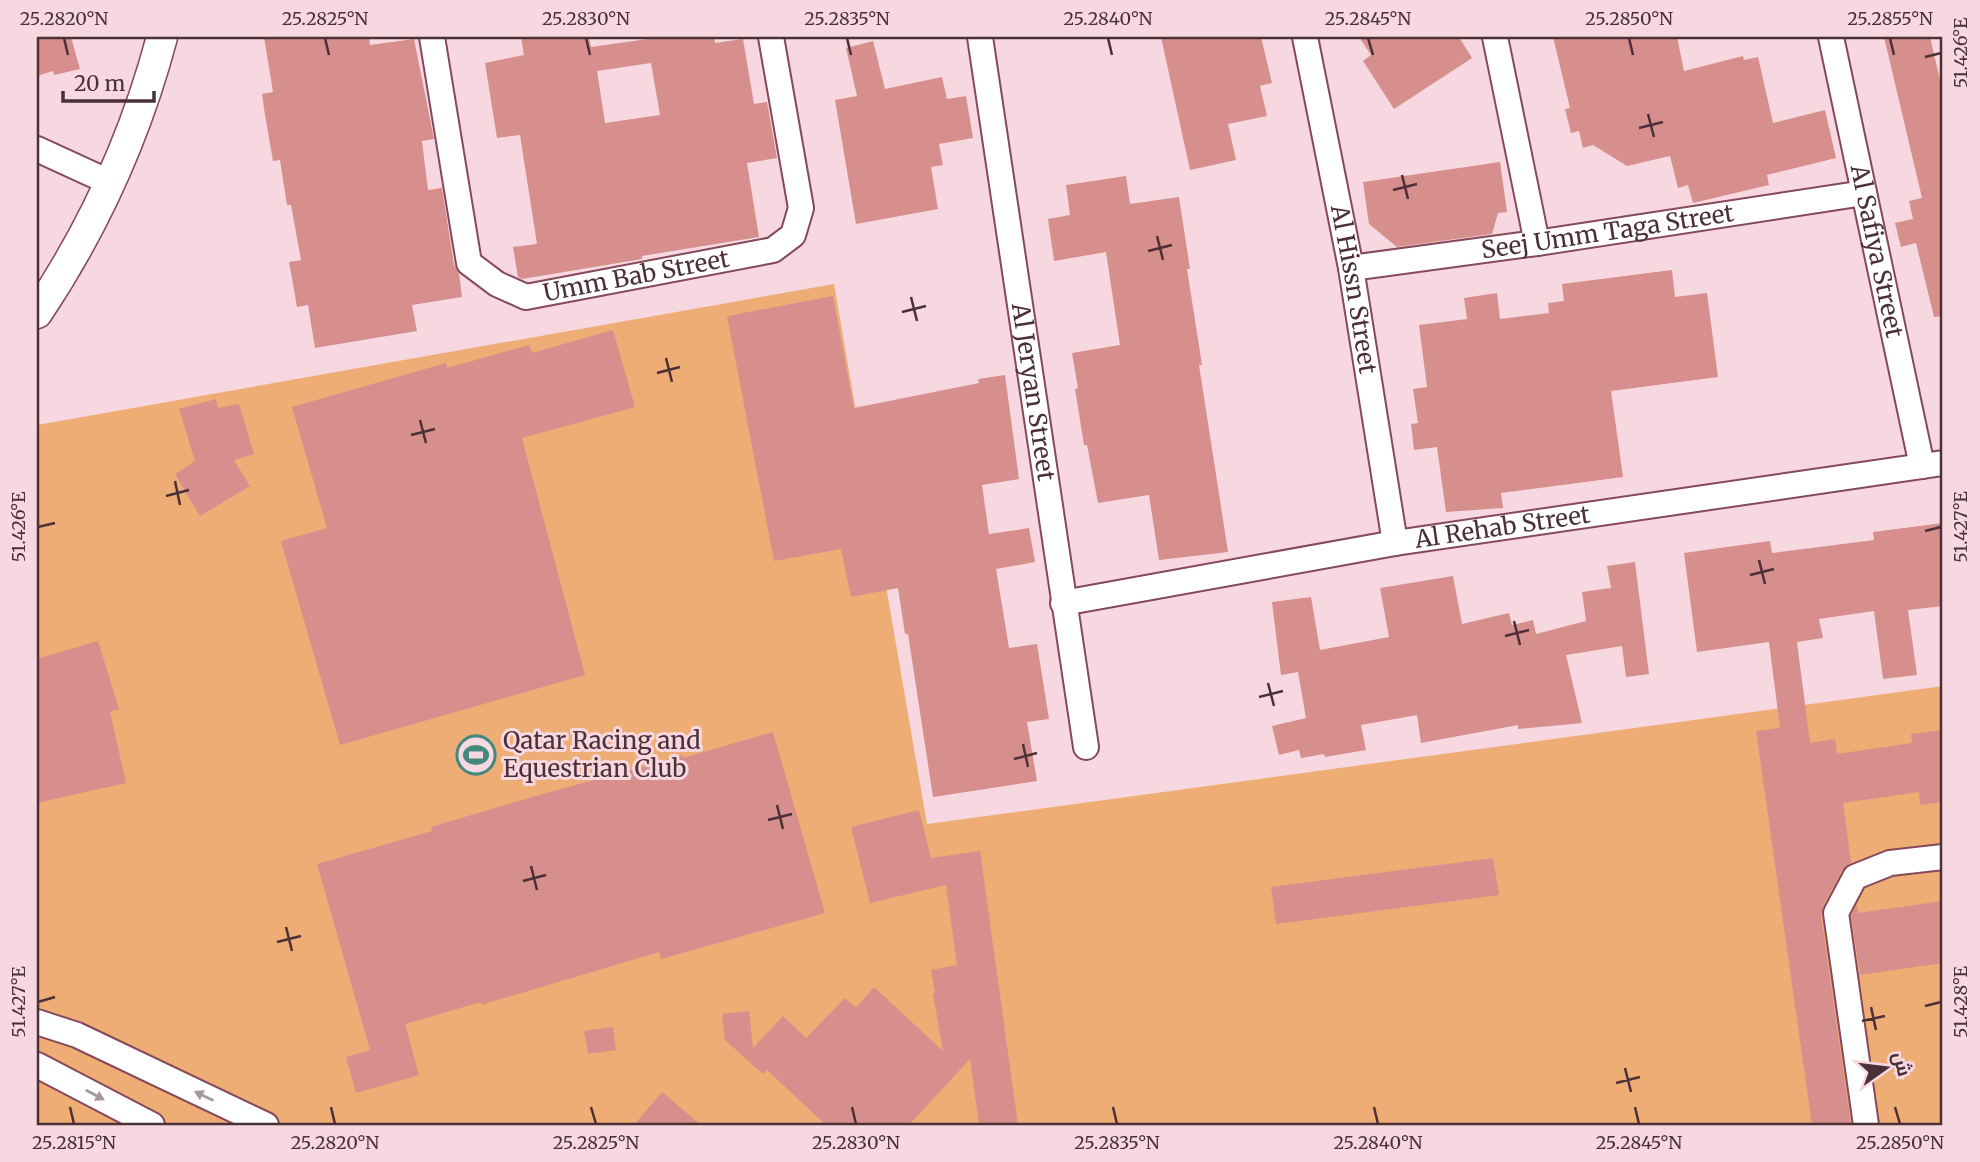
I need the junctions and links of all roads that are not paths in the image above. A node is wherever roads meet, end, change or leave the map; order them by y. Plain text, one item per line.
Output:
1 (162, 37) edge
2 (432, 37) edge
3 (771, 37) edge
4 (980, 37) edge
5 (1305, 37) edge
6 (1495, 37) edge
7 (1831, 37) edge
8 (37, 149) edge
9 (111, 183) junction
10 (1864, 193) junction
11 (1537, 243) junction
12 (1351, 268) junction
13 (37, 313) edge
14 (1933, 464) edge
15 (1395, 543) junction
16 (1063, 603) junction
17 (1087, 747) dead end
18 (1943, 857) edge
19 (37, 1022) edge
20 (37, 1065) edge
21 (152, 1125) edge
22 (266, 1125) edge
23 (1866, 1125) edge

1 - 9 street
2 - 3 street, Umm Bab Street
4 - 16 street, Al Jeryan Street
5 - 12 street, Al Hissn Street
6 - 11 street
7 - 10 street, Al Safiya Street
8 - 9 street
9 - 13 street
10 - 11 street, Seej Umm Taga Street
10 - 14 street, Al Safiya Street
11 - 12 street, Seej Umm Taga Street
12 - 15 street, Al Hissn Street
14 - 15 street, Al Rehab Street
15 - 16 street, Al Rehab Street
16 - 17 street, Al Jeryan Street
18 - 23 street
22 -> 19 street
20 -> 21 street

